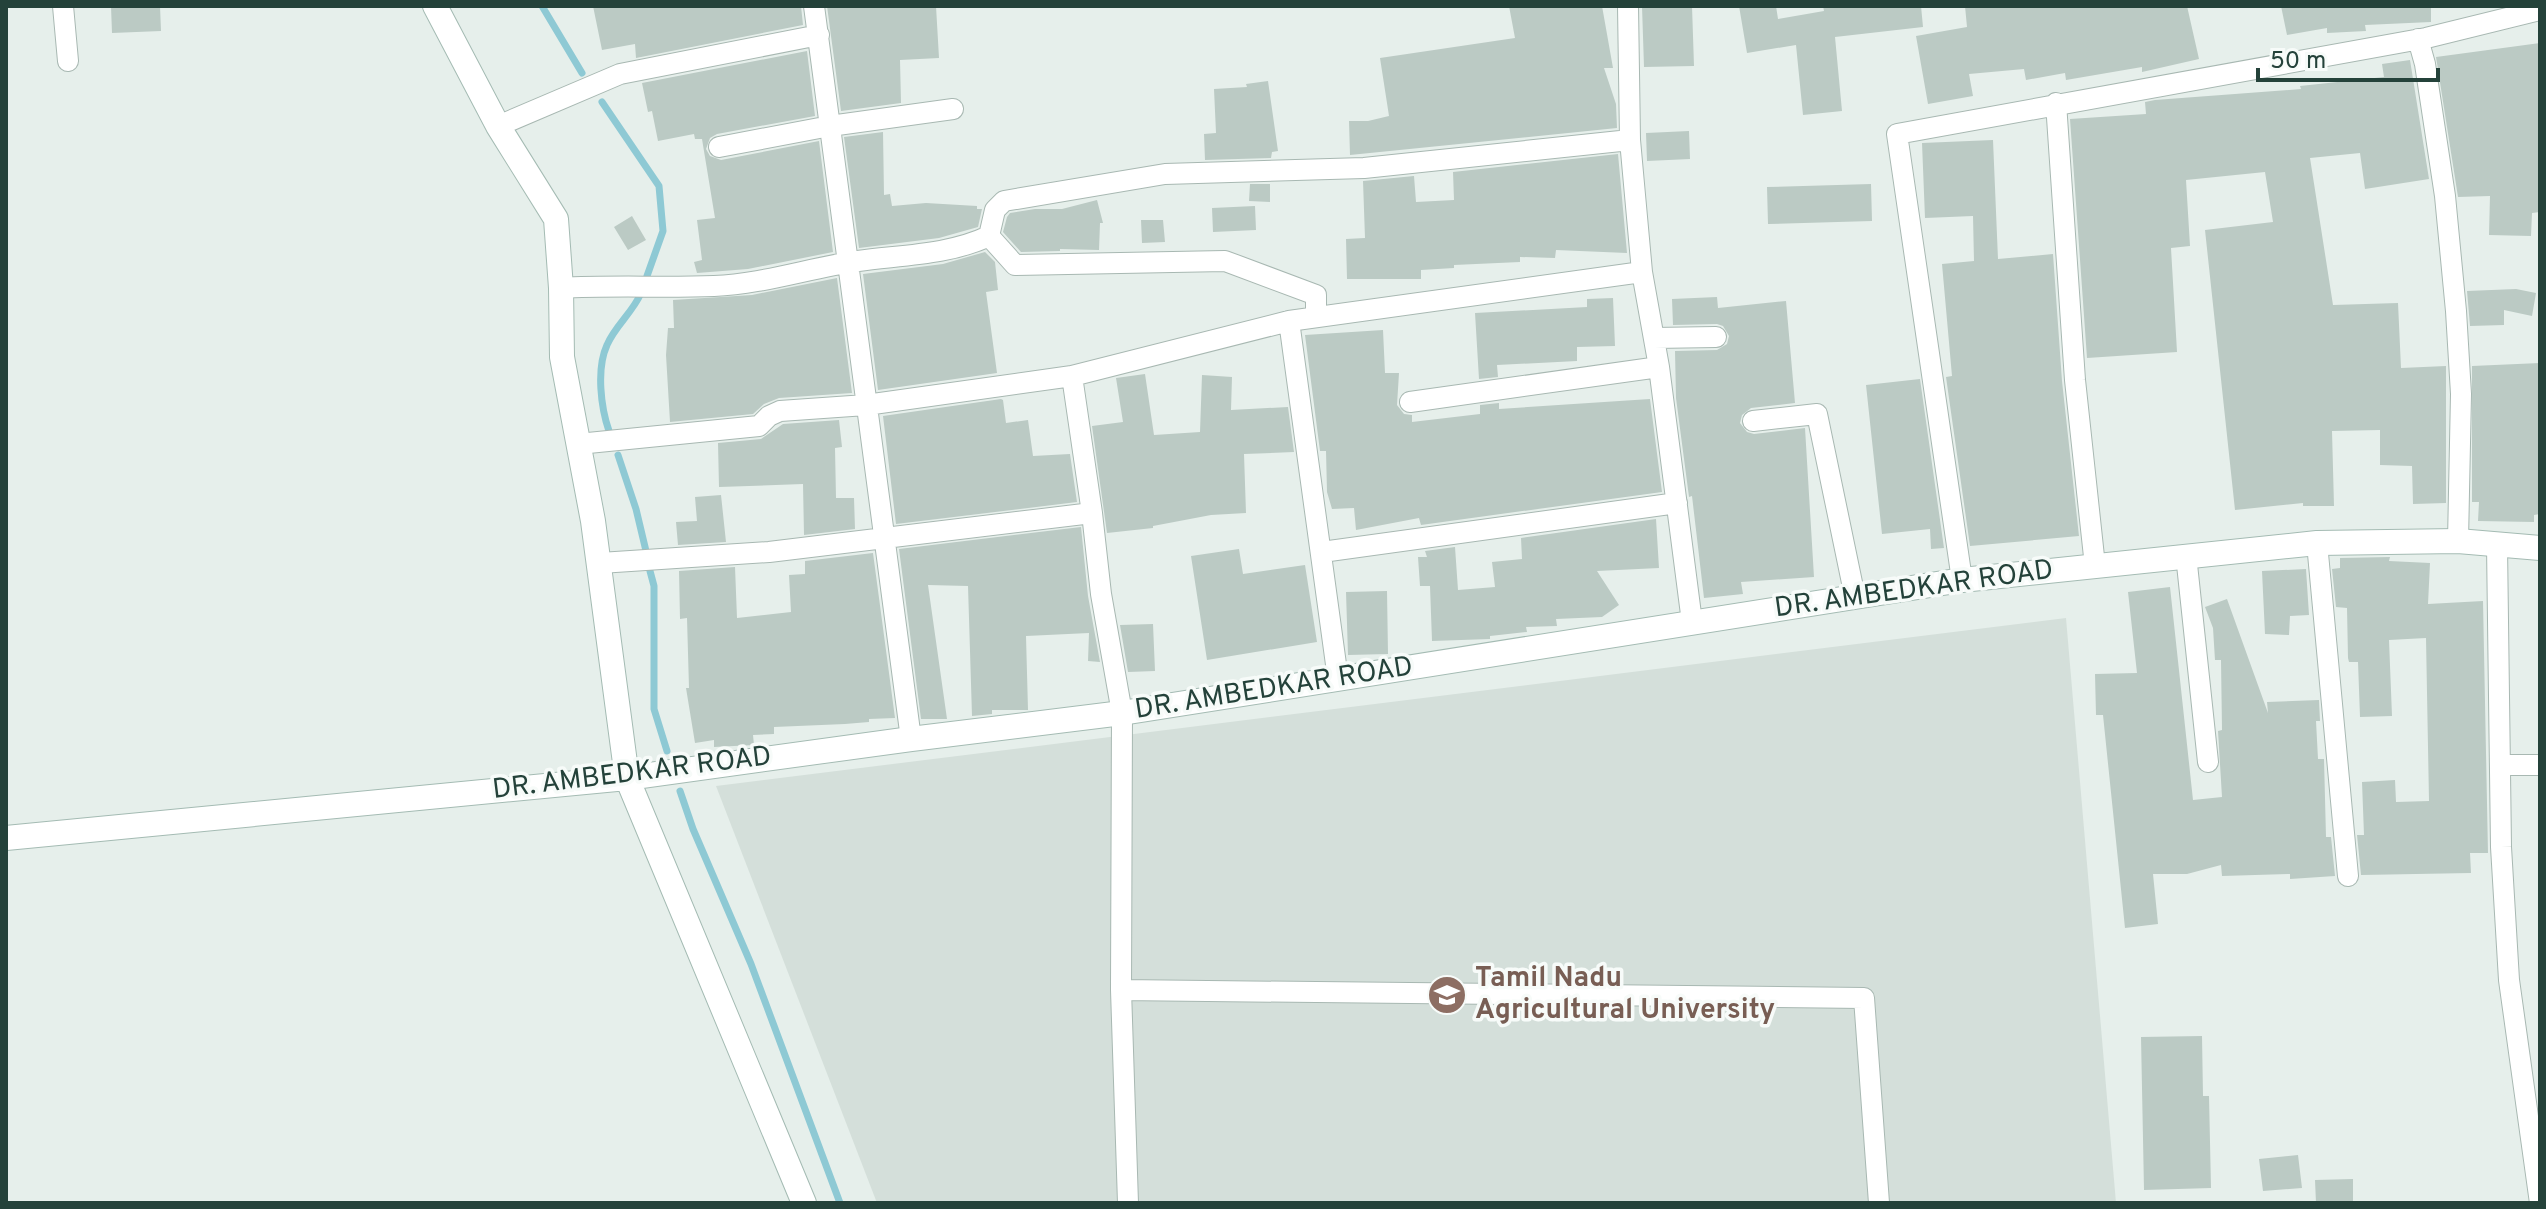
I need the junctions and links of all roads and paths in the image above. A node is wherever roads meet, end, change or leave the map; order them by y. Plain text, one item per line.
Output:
1 (63, 6) edge
2 (435, 6) edge
3 (814, 6) edge
4 (1628, 6) edge
5 (2540, 10) edge
6 (819, 35) junction
7 (2418, 39) junction
8 (68, 61) dead end
9 (2056, 103) junction
10 (953, 109) dead end
11 (498, 126) junction
12 (830, 126) junction
13 (1630, 140) junction
14 (719, 147) dead end
15 (989, 236) junction
16 (846, 263) junction
17 (1642, 272) junction
18 (561, 288) junction
19 (1316, 317) junction
20 (1289, 321) junction
21 (1716, 337) dead end
22 (1654, 338) junction
23 (1659, 367) junction
24 (1072, 376) junction
25 (1410, 402) dead end
26 (866, 405) junction
27 (1753, 421) dead end
28 (578, 444) junction
29 (1677, 503) junction
30 (1092, 513) junction
31 (882, 537) junction
32 (2458, 541) junction
33 (2317, 543) junction
34 (2497, 545) junction
35 (2540, 548) edge
36 (1322, 552) junction
37 (2186, 555) junction
38 (600, 563) junction
39 (2095, 566) junction
40 (1962, 580) junction
41 (1855, 597) junction
42 (1692, 622) junction
43 (1338, 679) junction
44 (1122, 713) junction
45 (911, 739) junction
46 (2208, 762) dead end
47 (2501, 765) junction
48 (2540, 765) edge
49 (627, 778) junction
50 (6, 838) edge
51 (2348, 876) dead end
52 (1121, 990) junction
53 (804, 1203) edge
54 (1128, 1203) edge
55 (1879, 1203) edge
56 (2540, 1203) edge

1 - 8 street
2 - 11 street
3 - 6 street
4 - 13 street
5 - 7 street
6 - 11 street
6 - 12 street
7 - 9 street
7 - 32 street
9 - 39 street
9 - 40 street
10 - 12 street
11 - 18 street
12 - 14 street
12 - 16 street
13 - 15 street
13 - 17 street
15 - 16 street
15 - 19 street
16 - 18 street
16 - 26 street
17 - 19 street
17 - 22 street
18 - 28 street
19 - 20 street
20 - 24 street
20 - 36 street
21 - 22 street
22 - 23 street
23 - 25 street
23 - 29 street
24 - 26 street
24 - 30 street
26 - 28 street
26 - 31 street
27 - 41 street
28 - 38 street
29 - 36 street
29 - 42 street
30 - 31 street
30 - 44 street
31 - 38 street
31 - 45 street
32 - 33 street, DR. AMBEDKAR ROAD
32 - 34 street, DR. AMBEDKAR ROAD
33 - 37 street, DR. AMBEDKAR ROAD
33 - 51 street
34 - 35 street, DR. AMBEDKAR ROAD
34 - 47 street
36 - 43 street
37 - 39 street, DR. AMBEDKAR ROAD
37 - 46 street
38 - 49 street
39 - 40 street, DR. AMBEDKAR ROAD
40 - 41 street, DR. AMBEDKAR ROAD
41 - 42 street, DR. AMBEDKAR ROAD
42 - 43 street, DR. AMBEDKAR ROAD
43 - 44 street, DR. AMBEDKAR ROAD
44 - 45 street, DR. AMBEDKAR ROAD
44 - 52 street
45 - 49 street, DR. AMBEDKAR ROAD
47 - 48 street
47 - 56 street
49 - 50 street, DR. AMBEDKAR ROAD
49 - 53 street
52 - 54 street
52 - 55 street

